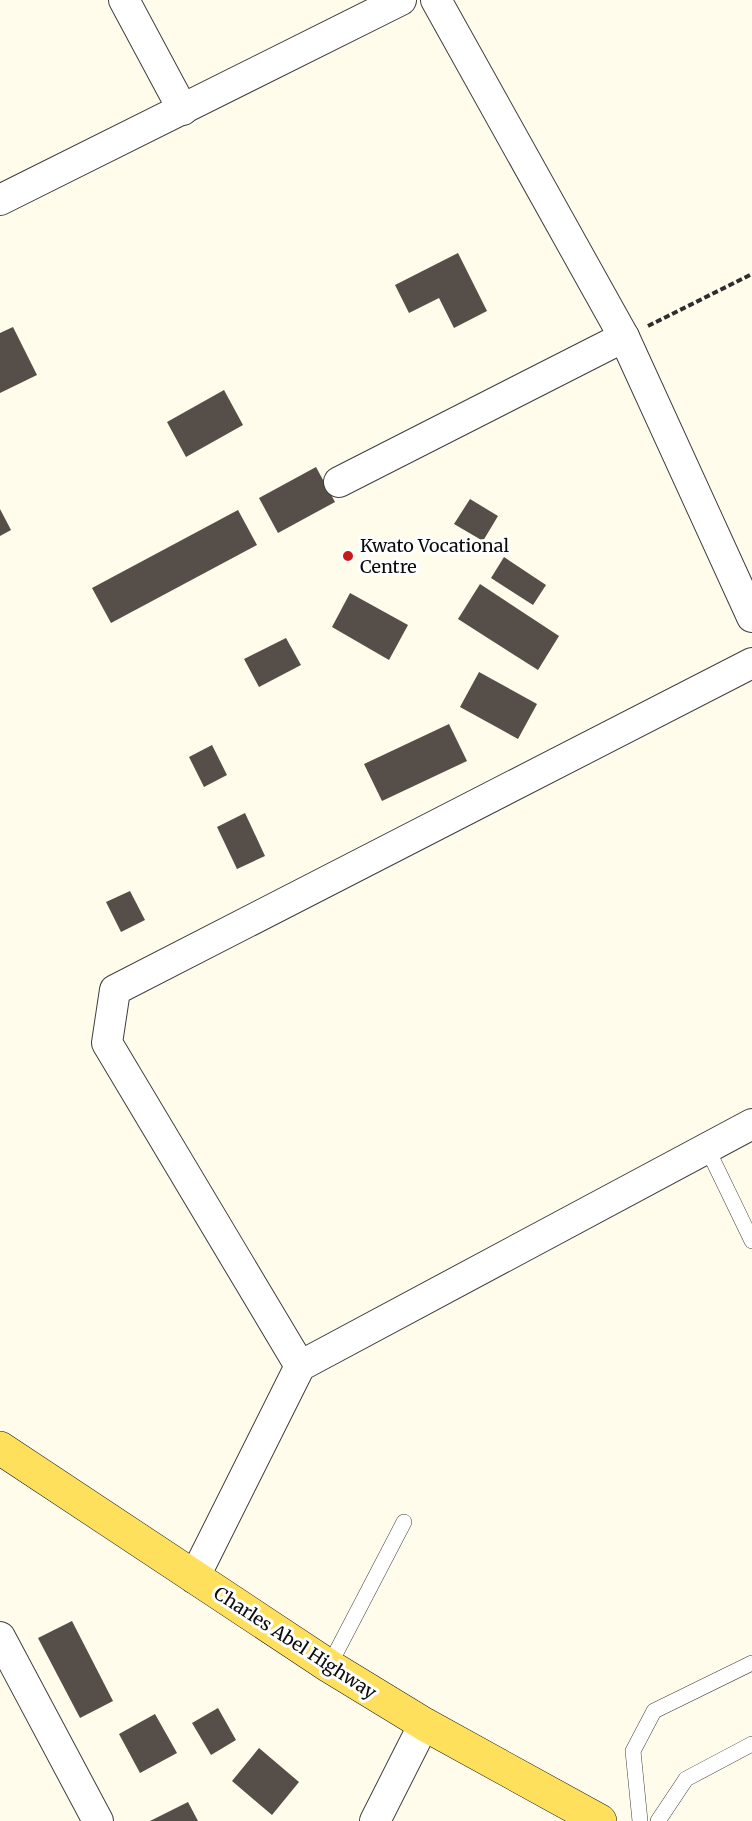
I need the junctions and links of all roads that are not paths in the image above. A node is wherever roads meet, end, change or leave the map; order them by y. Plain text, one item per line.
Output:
1 (124, 0) edge
2 (400, 0) edge
3 (436, 0) edge
4 (183, 110) junction
5 (0, 200) edge
6 (624, 338) junction
7 (339, 482) dead end
8 (752, 617) edge
9 (752, 663) edge
10 (752, 1124) edge
11 (707, 1148) junction
12 (752, 1241) edge
13 (300, 1366) junction
14 (0, 1448) edge
15 (404, 1522) dead end
16 (194, 1578) junction
17 (0, 1637) edge
18 (752, 1663) edge
19 (329, 1666) junction
20 (424, 1724) junction
21 (752, 1744) edge
22 (98, 1821) edge
23 (375, 1821) edge
24 (600, 1821) edge
25 (640, 1821) edge
26 (658, 1821) edge

1 - 4 street
2 - 4 street
3 - 6 street
4 - 5 street
6 - 7 street
6 - 8 street
9 - 13 street
10 - 11 street
11 - 12 lane
11 - 13 street
13 - 16 street
14 - 16 main road, Charles Abel Highway
15 - 19 lane
16 - 19 main road, Charles Abel Highway
17 - 22 street
18 - 25 lane
19 - 20 main road, Charles Abel Highway
20 - 23 street
20 - 24 main road, Charles Abel Highway
21 - 26 lane

